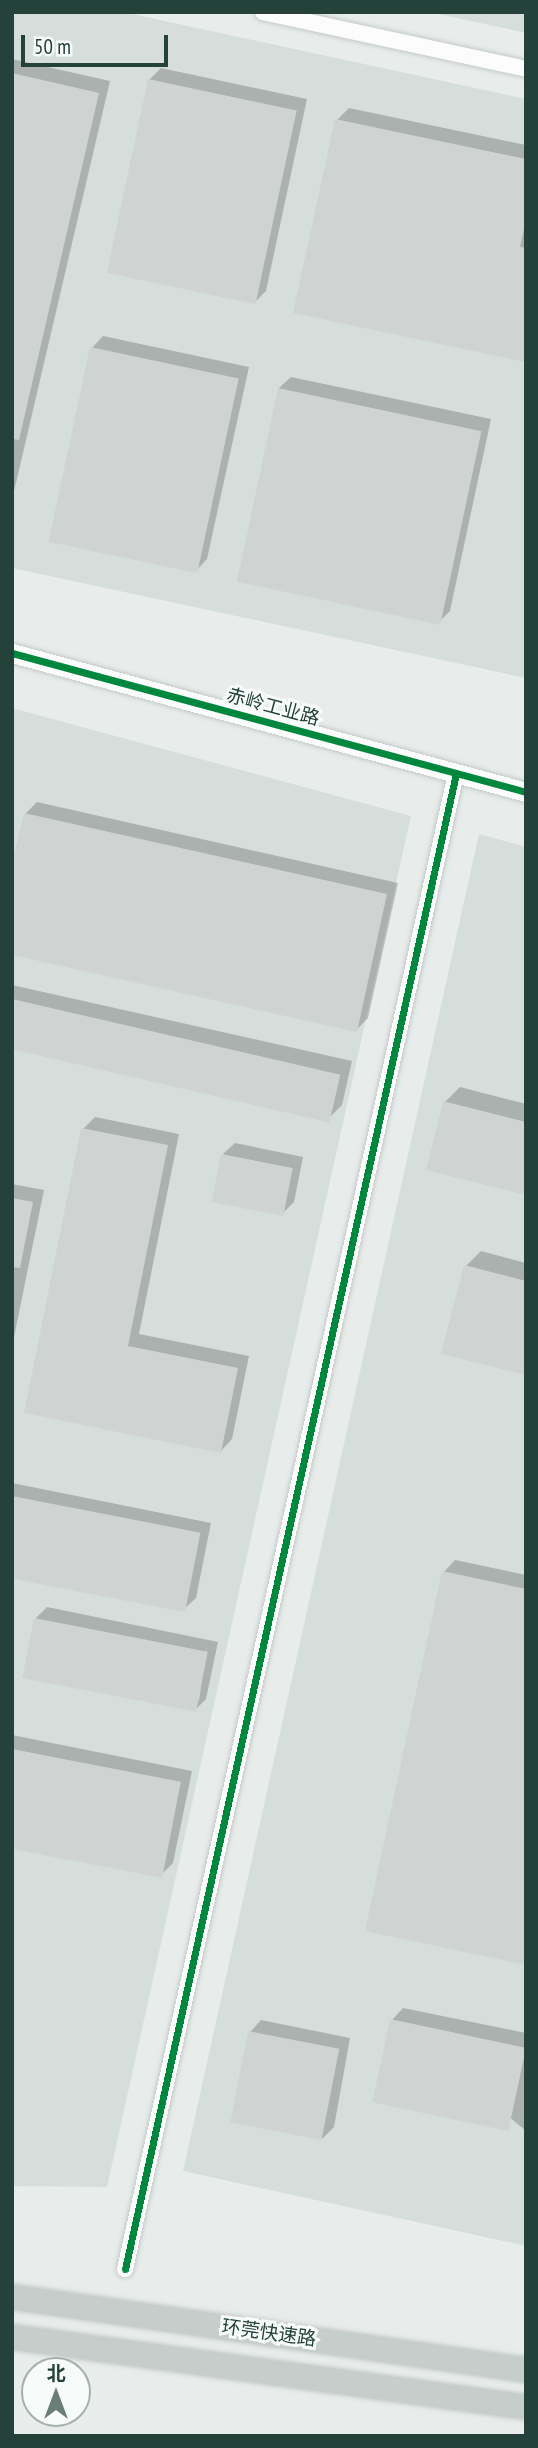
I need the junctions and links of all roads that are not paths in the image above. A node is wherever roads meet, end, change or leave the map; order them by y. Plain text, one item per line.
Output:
1 (263, 12) edge
2 (526, 69) edge
3 (12, 653) edge
4 (456, 773) junction
5 (526, 792) edge
6 (125, 2269) dead end
7 (12, 2297) edge
8 (12, 2337) edge
9 (526, 2370) edge
10 (526, 2407) edge

1 - 2 street
3 - 4 street, 赤岭工业路
4 - 5 street, 赤岭工业路
4 - 6 street
7 - 9 highway, 环莞快速路
8 - 10 highway, 环莞快速路

